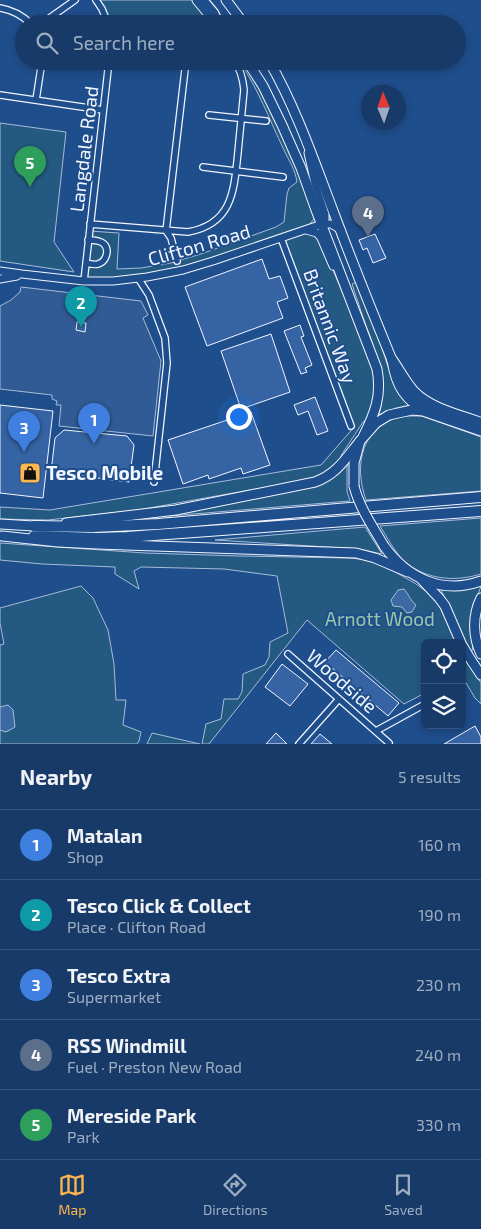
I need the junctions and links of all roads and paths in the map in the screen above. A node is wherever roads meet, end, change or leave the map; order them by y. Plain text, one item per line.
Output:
1 (75, 0) edge
2 (96, 0) edge
3 (197, 0) edge
4 (205, 0) edge
5 (226, 0) edge
6 (0, 8) edge
7 (20, 15) edge
8 (54, 15) edge
9 (104, 15) edge
10 (210, 15) edge
11 (216, 15) edge
12 (237, 15) edge
13 (41, 70) edge
14 (108, 70) edge
15 (185, 70) edge
16 (240, 70) edge
17 (253, 70) edge
18 (274, 70) edge
19 (0, 95) edge
20 (36, 100) junction
21 (104, 110) junction
22 (209, 115) dead end
23 (242, 118) junction
24 (266, 121) dead end
25 (304, 133) junction
26 (203, 168) dead end
27 (236, 172) junction
28 (283, 177) dead end
29 (316, 210) junction
30 (90, 224) junction
31 (322, 224) junction
32 (166, 230) junction
33 (306, 230) junction
34 (341, 230) junction
35 (283, 237) junction
36 (88, 240) junction
37 (177, 261) dead end
38 (86, 264) junction
39 (0, 271) edge
40 (22, 274) junction
41 (147, 277) junction
42 (138, 278) junction
43 (0, 279) edge
44 (84, 281) junction
45 (344, 282) junction
46 (149, 295) junction
47 (392, 360) junction
48 (429, 413) junction
49 (481, 423) edge
50 (351, 426) dead end
51 (481, 431) edge
52 (362, 439) junction
53 (154, 482) dead end
54 (481, 497) edge
55 (481, 511) edge
56 (0, 524) edge
57 (34, 531) junction
58 (1, 536) edge
59 (410, 574) junction
60 (422, 580) junction
61 (481, 581) edge
62 (481, 598) edge
63 (460, 639) edge
64 (466, 651) edge
65 (288, 654) dead end
66 (481, 654) edge
67 (481, 675) edge
68 (339, 698) junction
69 (421, 706) edge
70 (376, 731) junction
71 (389, 742) dead end
72 (299, 744) edge

1 - 8 street
2 - 9 street
3 - 10 main road
4 - 11 street
5 - 12 main road
6 - 7 street
13 - 20 street
14 - 21 street, Langdale Road
15 - 32 street
16 - 23 street
17 - 29 main road
18 - 25 main road
19 - 20 street
20 - 21 street
21 - 30 street, Langdale Road
22 - 23 street
23 - 24 street
23 - 27 street
25 - 31 street
25 - 34 main road
26 - 27 street
27 - 28 street
27 - 32 street
29 - 31 main road
29 - 35 street
30 - 32 street
30 - 36 street, Langdale Road
31 - 33 street, Clifton Road
31 - 34 street
31 - 45 main road
32 - 37 street
33 - 35 street, Clifton Road
33 - 45 street
34 - 47 main road
35 - 41 street, Clifton Road
35 - 50 street, Britannic Way
36 - 38 street, Langdale Road
36 - 38 street, Langdale Road
38 - 44 street, Langdale Road
39 - 40 street, Clifton Road
40 - 43 street, Clifton Road
40 - 44 street, Clifton Road
41 - 42 street, Clifton Road
41 - 46 street
42 - 44 street, Clifton Road
42 - 46 street
45 - 52 main road
46 - 53 street
47 - 48 main road
47 - 49 highway
48 - 51 main road
48 - 52 main road
52 - 57 main road
52 - 59 main road, bridge
54 - 57 highway
55 - 57 highway
56 - 57 main road
57 - 58 main road
58 - 59 main road
59 - 60 main road
60 - 61 main road
60 - 63 main road
62 - 66 main road
64 - 67 main road
65 - 68 street, Woodside
68 - 70 street, Woodside
68 - 72 street
69 - 70 street, Woodside
70 - 71 street, Woodside

